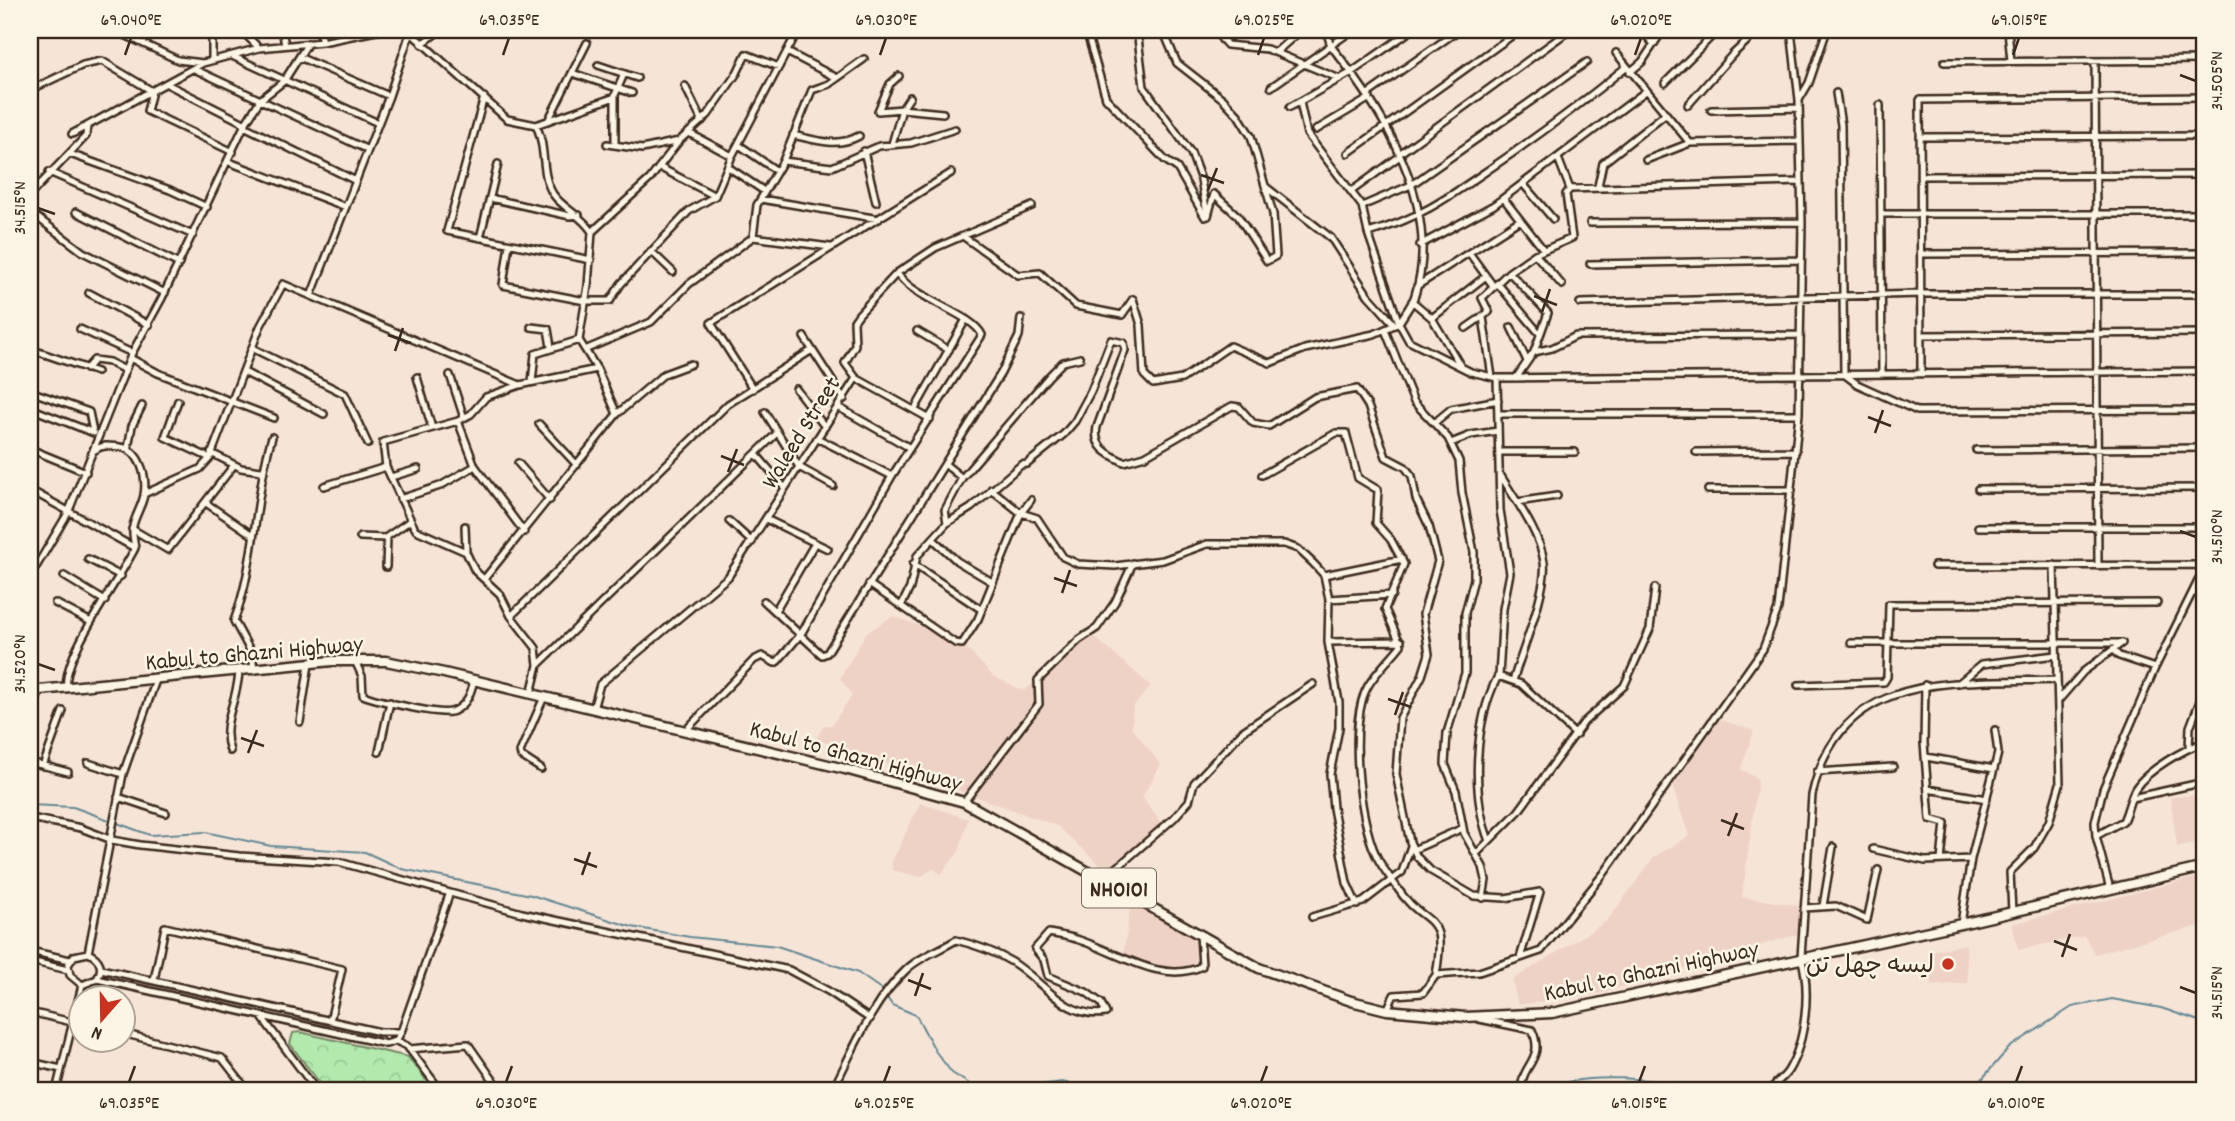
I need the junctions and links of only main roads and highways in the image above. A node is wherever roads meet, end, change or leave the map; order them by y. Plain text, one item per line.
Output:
1 (30, 688) edge
2 (2205, 867) edge

1 - 2 highway, Kabul to Ghazni Highway / NH0101

